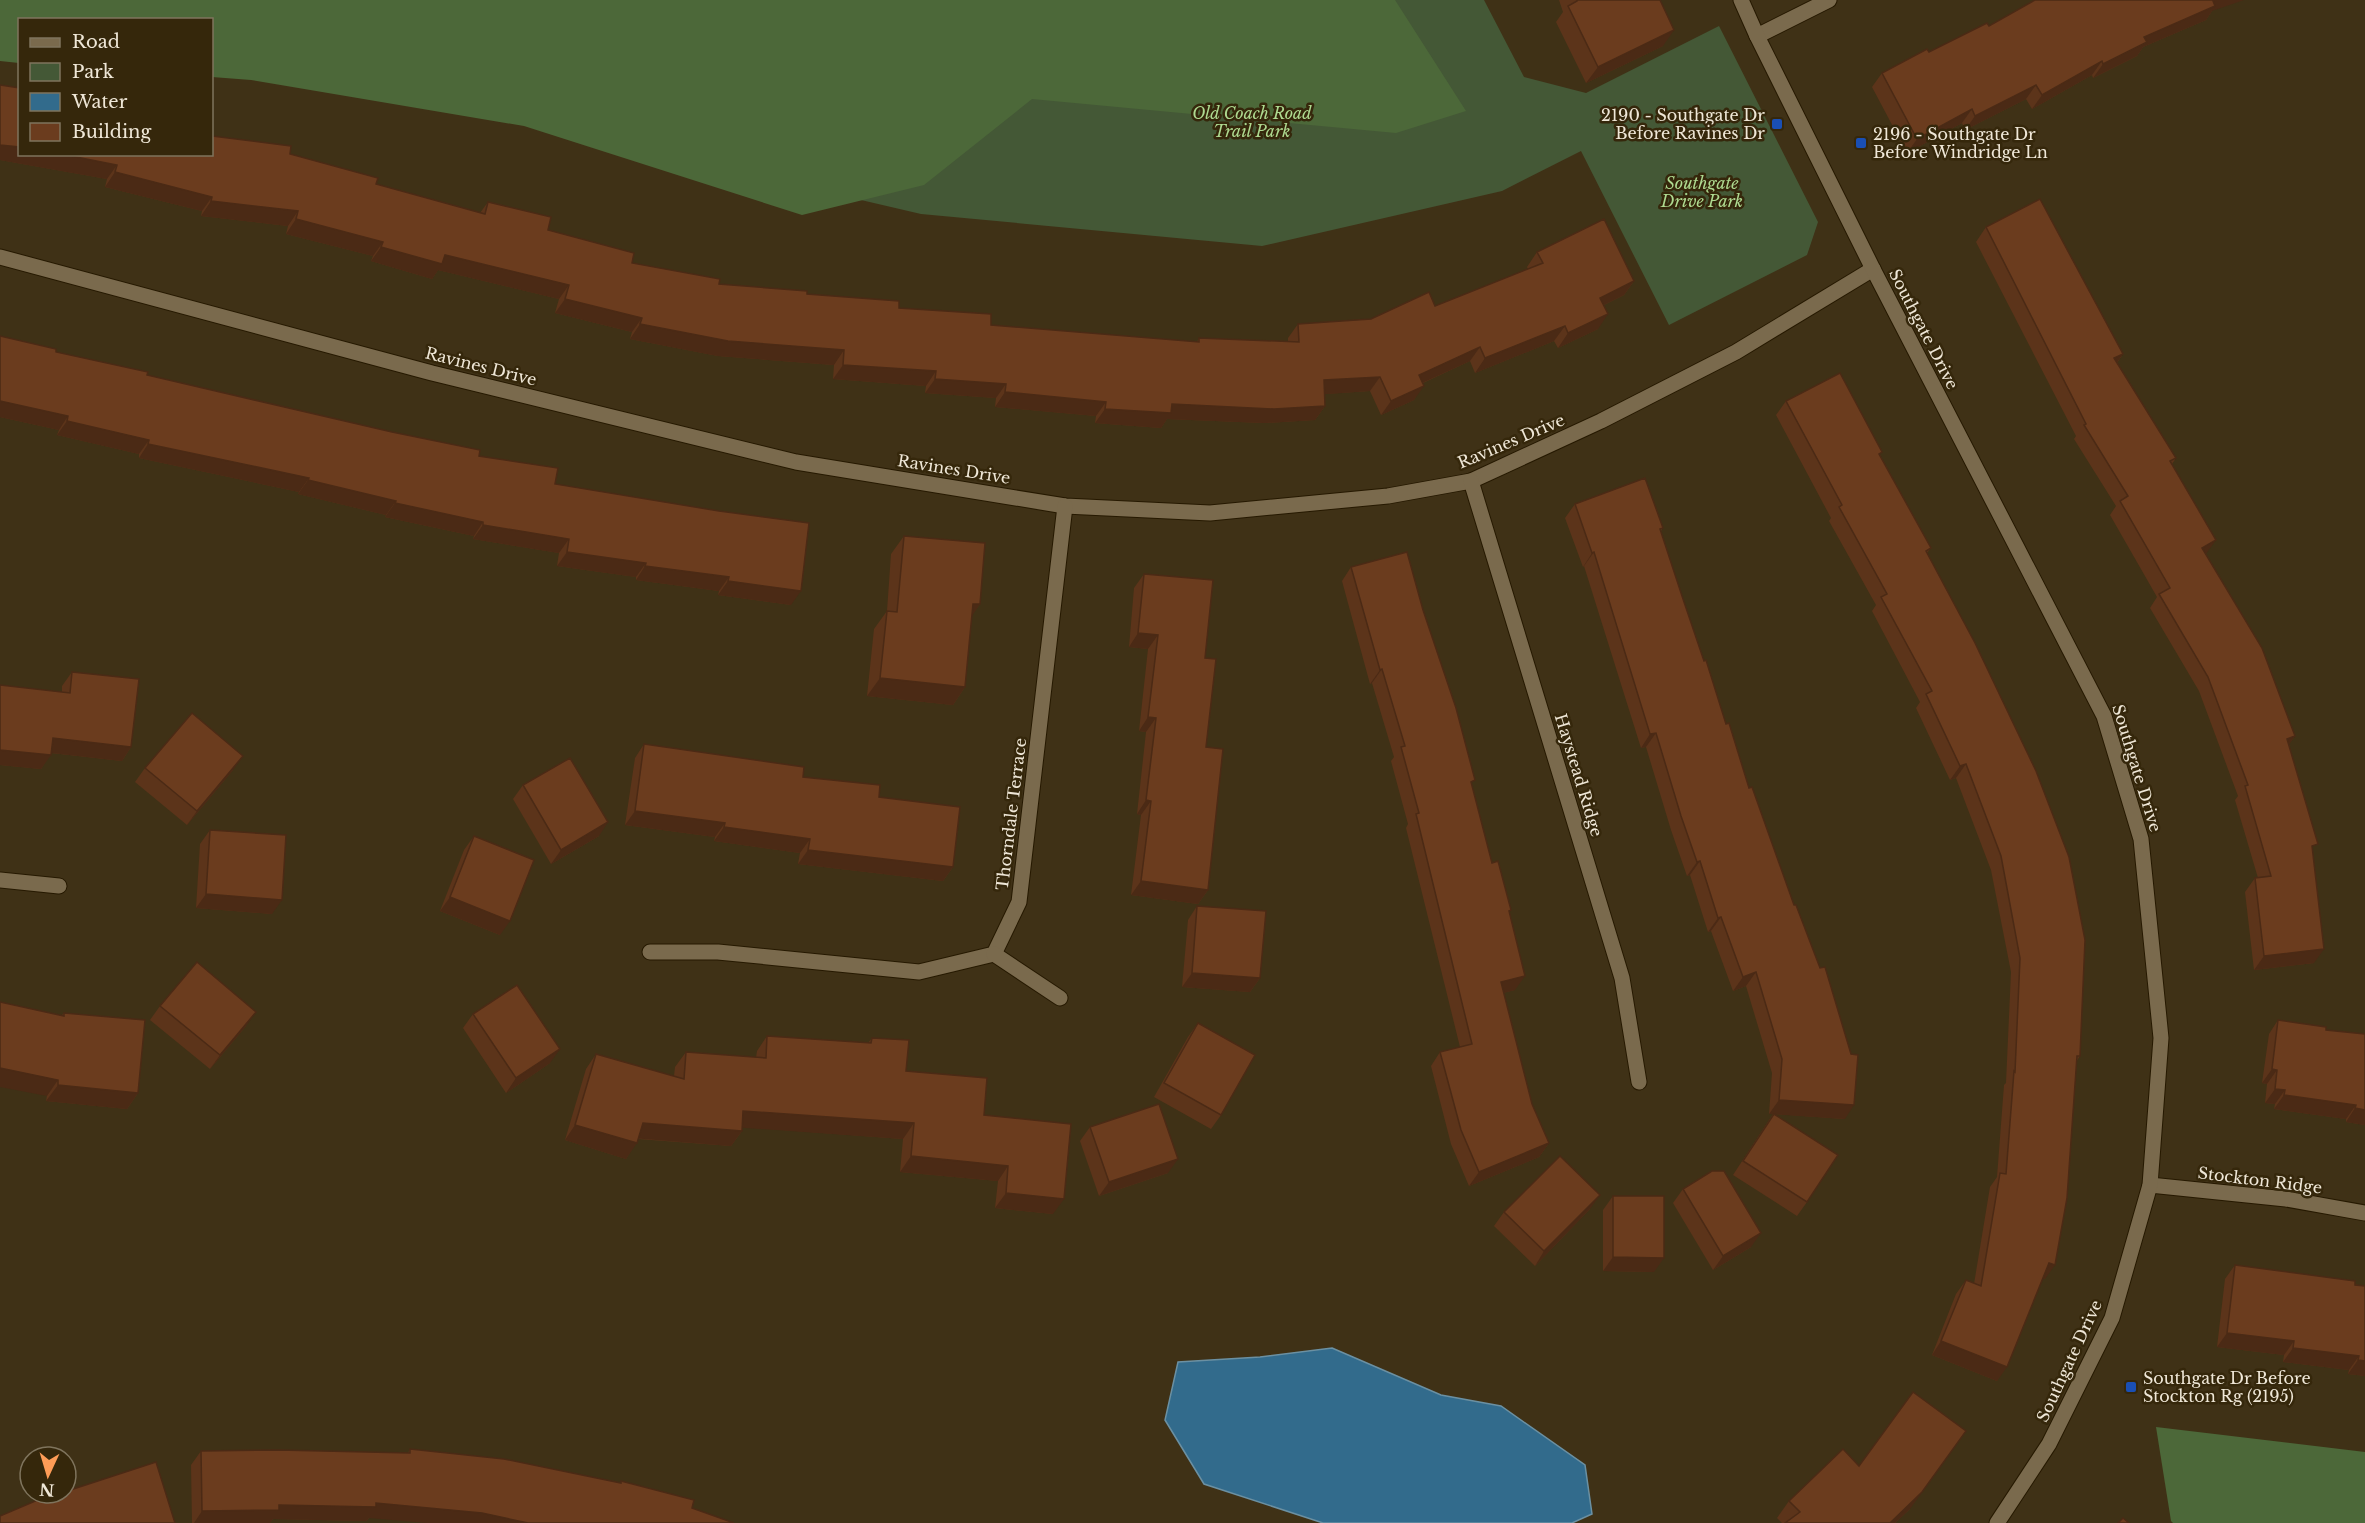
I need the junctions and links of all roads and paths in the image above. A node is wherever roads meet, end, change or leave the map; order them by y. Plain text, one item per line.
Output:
1 (1741, 0) edge
2 (1829, 0) edge
3 (1757, 36) junction
4 (0, 257) edge
5 (1873, 269) junction
6 (1471, 481) junction
7 (1065, 506) junction
8 (0, 880) edge
9 (59, 886) dead end
10 (650, 951) dead end
11 (994, 954) junction
12 (1060, 998) dead end
13 (1639, 1083) dead end
14 (2150, 1185) junction
15 (2365, 1213) edge
16 (1997, 1523) edge

1 - 3 street, Southgate Drive
2 - 3 street
3 - 5 street, Southgate Drive
4 - 7 street, Ravines Drive
5 - 6 street, Ravines Drive
5 - 14 street, Southgate Drive
6 - 7 street, Ravines Drive
6 - 13 street, Haystead Ridge
7 - 11 street, Thorndale Terrace
8 - 9 street
10 - 11 street
11 - 12 street
14 - 15 street, Stockton Ridge
14 - 16 street, Southgate Drive

